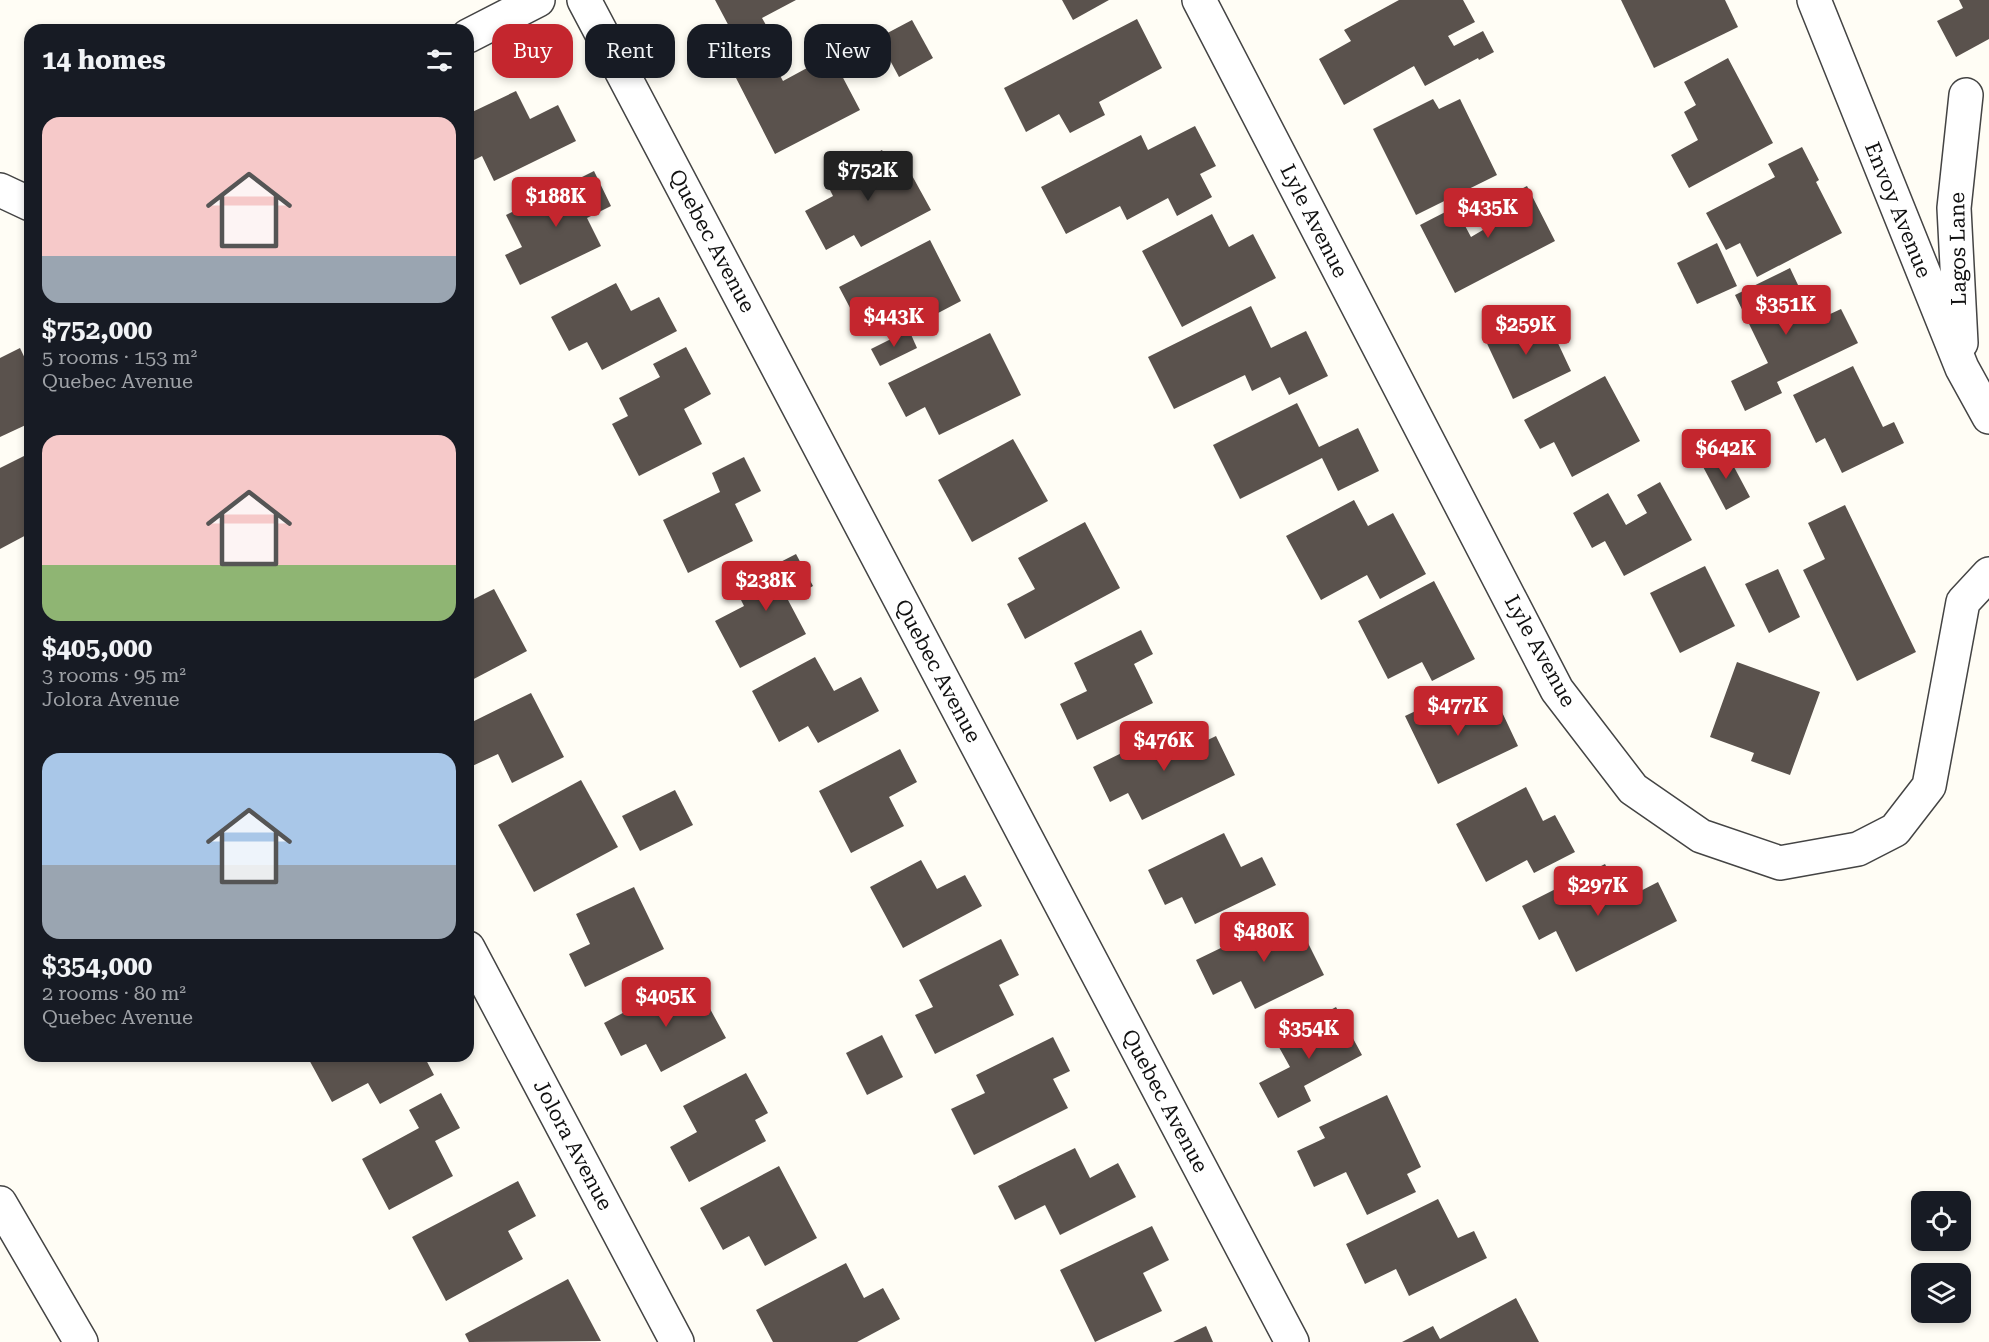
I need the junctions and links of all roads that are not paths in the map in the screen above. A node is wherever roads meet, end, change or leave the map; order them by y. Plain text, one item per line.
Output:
1 (538, 0) edge
2 (584, 0) edge
3 (1199, 0) edge
4 (1814, 0) edge
5 (474, 33) edge
6 (1966, 95) dead end
7 (0, 190) edge
8 (24, 201) edge
9 (1962, 368) junction
10 (1989, 417) edge
11 (1989, 574) edge
12 (474, 959) edge
13 (0, 1203) edge
14 (81, 1342) edge
15 (677, 1342) edge
16 (1292, 1342) edge

1 - 5 street
2 - 16 street, Quebec Avenue
3 - 11 street, Lyle Avenue
4 - 9 street, Envoy Avenue
6 - 9 street, Lagos Lane
7 - 8 street
9 - 10 street, Envoy Avenue
12 - 15 street, Jolora Avenue
13 - 14 street

